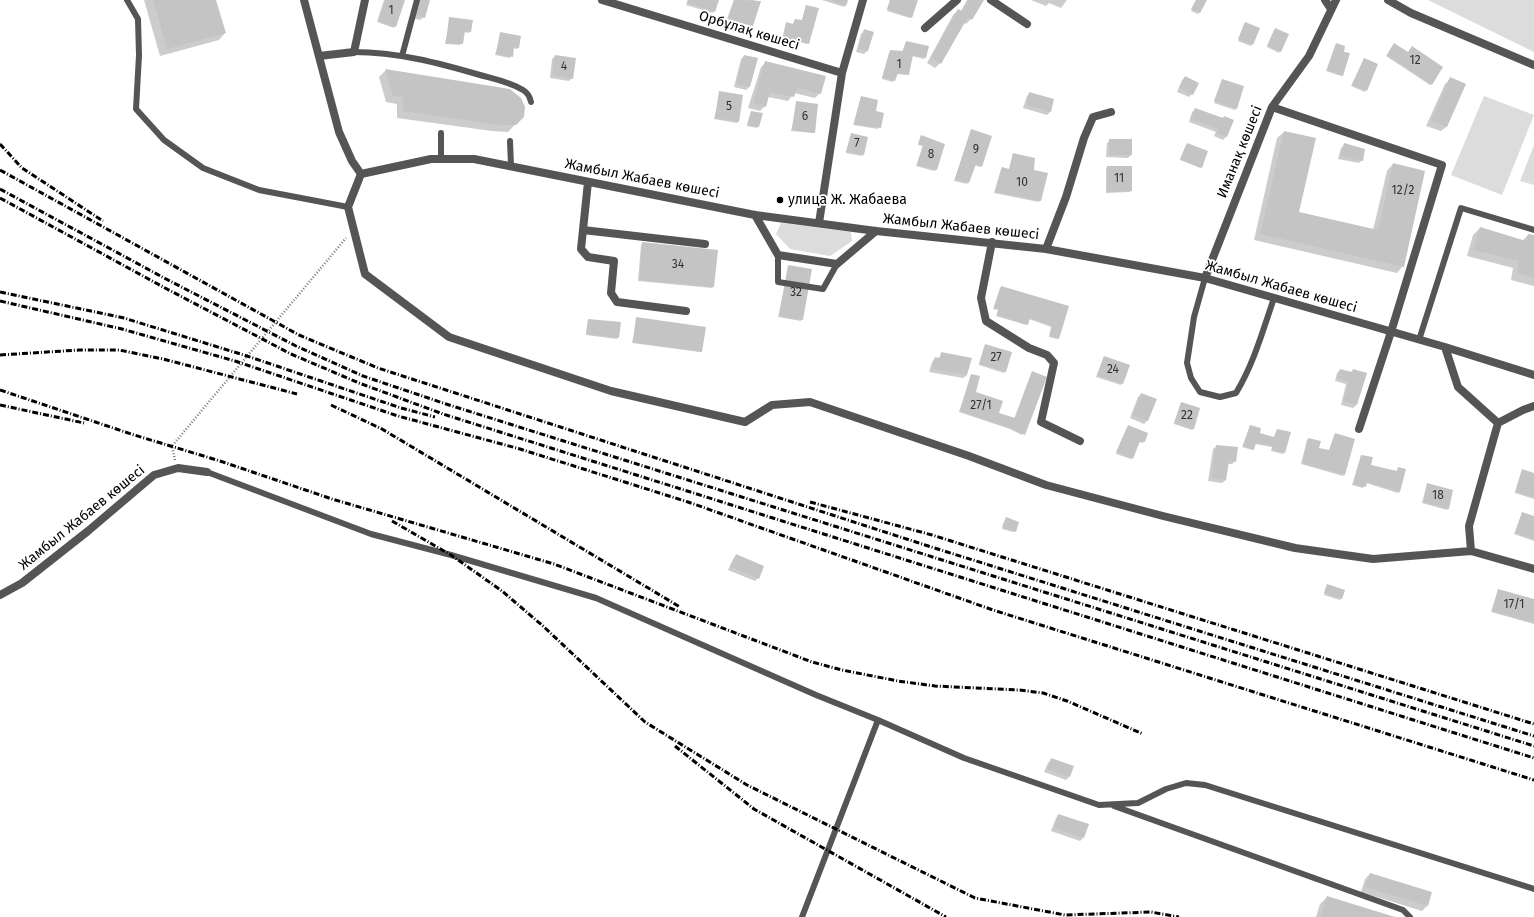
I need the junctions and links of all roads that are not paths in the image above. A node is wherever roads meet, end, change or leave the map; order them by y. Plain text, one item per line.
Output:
1 (127, 0) edge
2 (304, 0) edge
3 (365, 0) edge
4 (417, 0) edge
5 (602, 0) edge
6 (863, 0) edge
7 (957, 0) edge
8 (991, 0) edge
9 (1325, 0) edge
10 (1336, 0) edge
11 (1388, 0) edge
12 (1331, 9) junction
13 (1027, 24) dead end
14 (925, 28) dead end
15 (354, 52) junction
16 (319, 56) junction
17 (402, 56) junction
18 (1534, 65) edge
19 (842, 73) junction
20 (531, 102) dead end
21 (1272, 106) junction
22 (1111, 112) dead end
23 (441, 133) dead end
24 (510, 141) dead end
25 (441, 159) junction
26 (511, 166) junction
27 (361, 174) junction
28 (588, 182) junction
29 (348, 207) junction
30 (755, 215) junction
31 (819, 223) junction
32 (583, 230) junction
33 (1534, 230) edge
34 (876, 231) junction
35 (992, 242) junction
36 (705, 244) dead end
37 (1046, 249) junction
38 (778, 255) junction
39 (837, 264) junction
40 (1205, 278) junction
41 (1274, 298) junction
42 (686, 311) dead end
43 (1391, 332) junction
44 (1420, 340) junction
45 (1444, 347) junction
46 (1534, 376) edge
47 (1534, 406) edge
48 (1498, 423) junction
49 (1359, 429) dead end
50 (1080, 441) dead end
51 (207, 472) joint
52 (1471, 550) junction
53 (1534, 569) edge
54 (0, 595) edge
55 (878, 720) junction
56 (1111, 804) junction
57 (1534, 889) edge
58 (802, 917) edge
59 (1410, 917) edge

1 - 29 lane
2 - 16 street
3 - 15 street
4 - 17 lane
5 - 19 street, Орбұлақ көшесі
6 - 19 street
7 - 14 street
8 - 13 street
9 - 12 street
10 - 12 street, Иманақ көшесі
11 - 18 street
12 - 21 street, Иманақ көшесі
15 - 16 street
15 - 17 lane
16 - 27 street
17 - 20 lane
19 - 31 street
21 - 40 street, Иманақ көшесі
21 - 43 street
22 - 37 street
23 - 25 lane
24 - 26 lane
25 - 26 street, Жамбыл Жабаев көшесі
25 - 27 street, Жамбыл Жабаев көшесі
26 - 28 street, Жамбыл Жабаев көшесі
27 - 29 street
28 - 30 street, Жамбыл Жабаев көшесі
28 - 32 street
29 - 52 street
30 - 31 street, Жамбыл Жабаев көшесі
30 - 38 street
31 - 34 street, Жамбыл Жабаев көшесі
32 - 36 street
32 - 42 street
33 - 44 lane
34 - 35 street, Жамбыл Жабаев көшесі
34 - 39 street
35 - 37 street, Жамбыл Жабаев көшесі
35 - 50 street
37 - 40 street, Жамбыл Жабаев көшесі
38 - 39 street
38 - 39 lane
40 - 41 street, Жамбыл Жабаев көшесі
40 - 41 lane
41 - 43 street, Жамбыл Жабаев көшесі
43 - 44 street, Жамбыл Жабаев көшесі
43 - 49 street
44 - 45 street, Жамбыл Жабаев көшесі
45 - 46 street, Жамбыл Жабаев көшесі
45 - 48 street
47 - 48 street
48 - 52 street
51 - 54 street, Жамбыл Жабаев көшесі
51 - 55 lane
52 - 53 street
55 - 56 lane
55 - 58 lane
56 - 57 lane
56 - 59 lane

